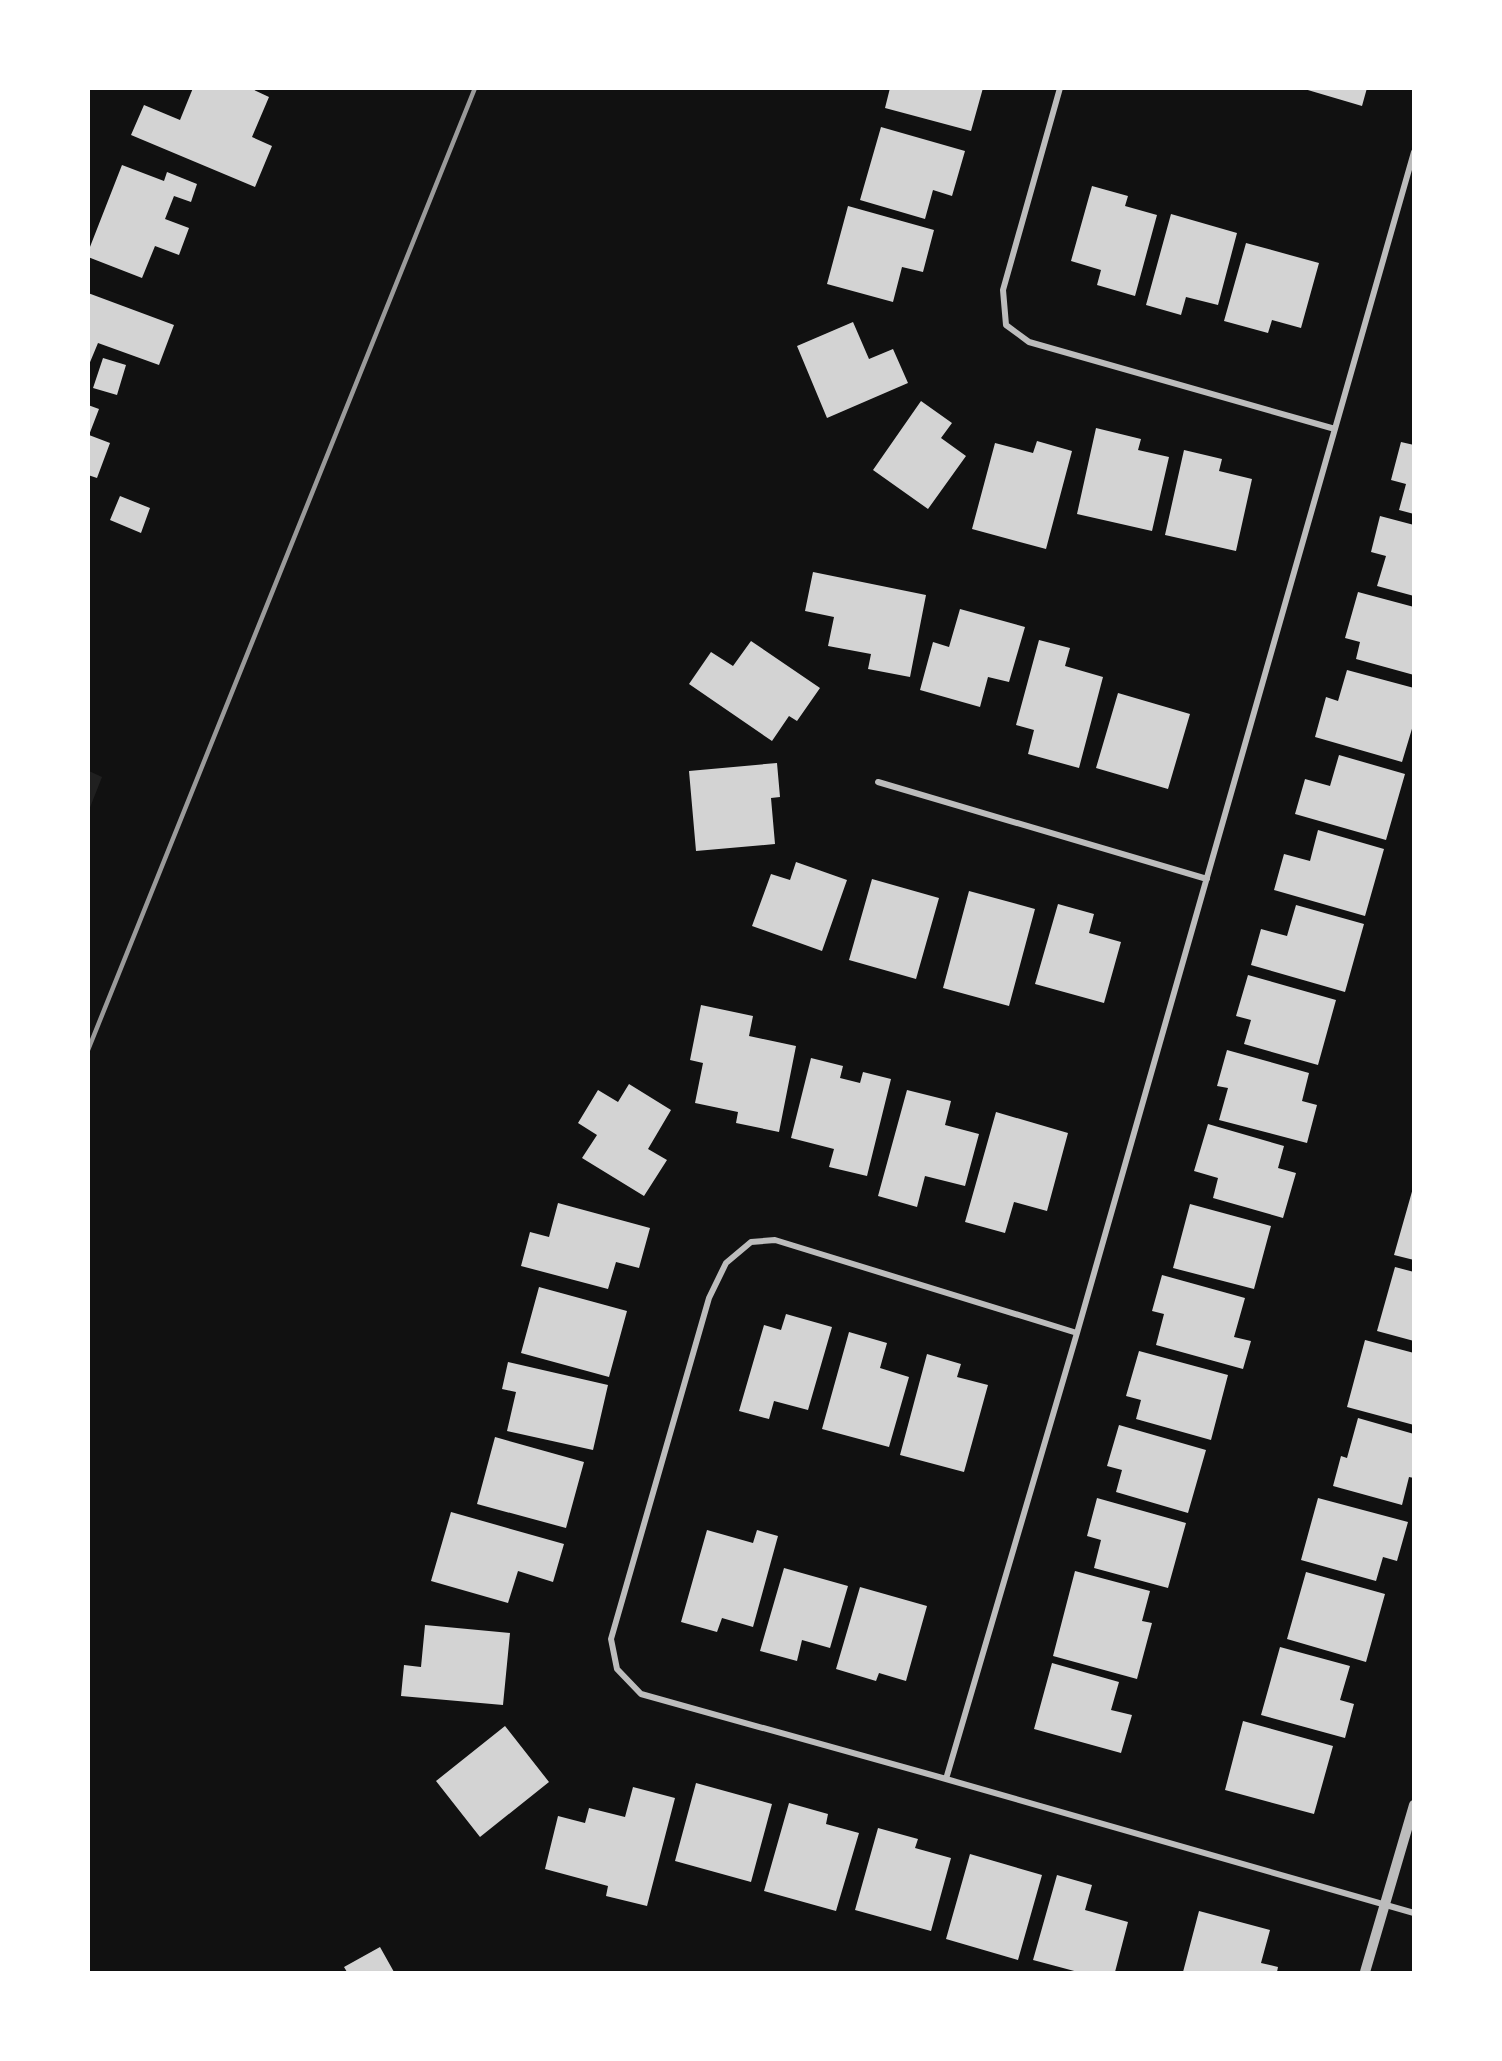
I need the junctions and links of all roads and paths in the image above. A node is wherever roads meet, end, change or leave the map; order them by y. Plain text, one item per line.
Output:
1 (1060, 88) edge
2 (1413, 152) edge
3 (1335, 429) junction
4 (878, 782) dead end
5 (1207, 879) junction
6 (1077, 1333) junction
7 (946, 1779) junction
8 (1413, 1805) edge
9 (1385, 1905) junction
10 (1413, 1913) edge
11 (1365, 1972) edge

1 - 3 street
2 - 3 street
3 - 5 street
4 - 5 street
5 - 6 street
6 - 7 street
6 - 7 street
7 - 9 street
8 - 9 street
9 - 10 street
9 - 11 street

